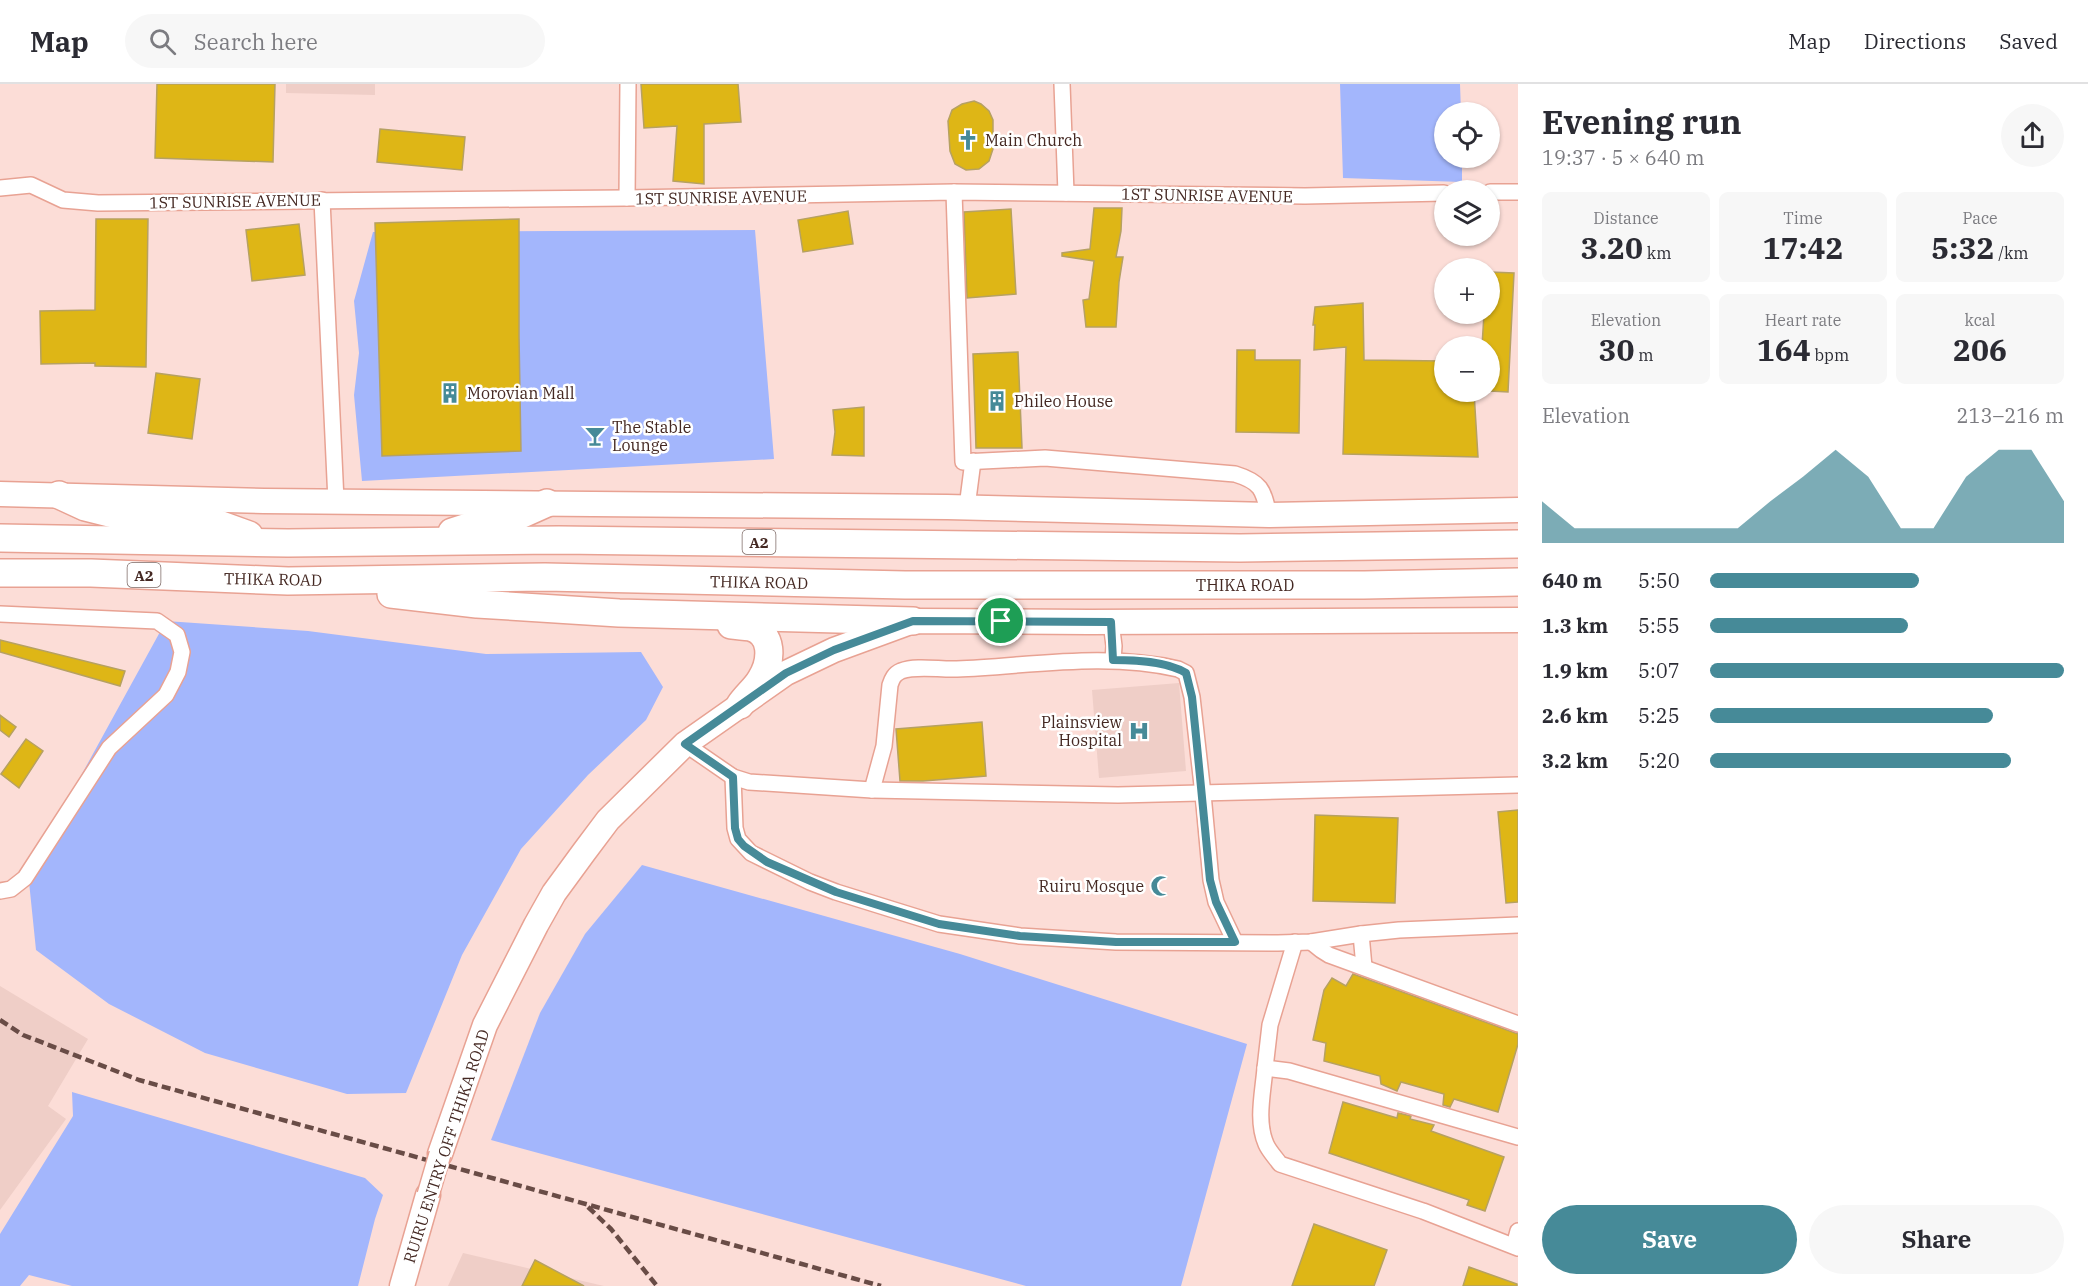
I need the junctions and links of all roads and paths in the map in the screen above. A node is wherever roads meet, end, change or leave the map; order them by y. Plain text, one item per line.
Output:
1 (628, 84) edge
2 (1062, 84) edge
3 (0, 188) edge
4 (954, 192) junction
5 (1500, 192) edge
6 (1518, 192) edge
7 (1066, 193) junction
8 (1434, 193) edge
9 (627, 198) junction
10 (322, 200) junction
11 (973, 461) junction
12 (0, 494) edge
13 (59, 495) junction
14 (336, 501) junction
15 (547, 503) junction
16 (967, 507) junction
17 (1518, 510) edge
18 (1269, 514) junction
19 (0, 538) edge
20 (429, 542) junction
21 (273, 543) junction
22 (1518, 544) edge
23 (0, 573) edge
24 (288, 581) junction
25 (1518, 582) edge
26 (0, 614) edge
27 (619, 614) junction
28 (1518, 620) edge
29 (913, 621) junction
30 (1111, 622) junction
31 (1113, 660) junction
32 (740, 705) junction
33 (685, 744) junction
34 (733, 777) junction
35 (1518, 785) edge
36 (872, 790) junction
37 (1203, 794) junction
38 (0, 891) edge
39 (1518, 925) edge
40 (1361, 934) junction
41 (1235, 942) junction
42 (1295, 942) junction
43 (1311, 942) junction
44 (1364, 967) junction
45 (1518, 1024) edge
46 (1265, 1068) junction
47 (1518, 1137) edge
48 (440, 1154) joint
49 (429, 1195) joint
50 (1518, 1231) edge
51 (1516, 1247) edge
52 (402, 1286) edge

1 - 9 street
2 - 7 street
3 - 10 street, 1ST SUNRISE AVENUE
4 - 7 street, 1ST SUNRISE AVENUE
4 - 9 street, 1ST SUNRISE AVENUE
4 - 11 street
5 - 6 street
7 - 8 street, 1ST SUNRISE AVENUE
9 - 10 street, 1ST SUNRISE AVENUE
10 - 14 street
11 - 16 street
11 - 18 street
12 - 13 main road
13 - 14 main road
13 - 21 highway
14 - 15 main road
15 - 16 main road
15 - 20 highway
16 - 18 main road
17 - 18 main road
19 - 21 highway, A2
20 - 21 highway, A2
20 - 22 highway, A2
23 - 24 highway, THIKA ROAD / A2
24 - 25 highway, THIKA ROAD / A2
24 - 27 highway
26 - 38 street
27 - 29 highway
27 - 32 highway
28 - 30 main road
29 - 30 main road
29 - 32 main road, RUIRU ENTRY OFF THIKA ROAD
30 - 31 street
31 - 36 street
31 - 37 street
32 - 33 main road, RUIRU ENTRY OFF THIKA ROAD
33 - 34 street
33 - 48 main road, RUIRU ENTRY OFF THIKA ROAD
34 - 36 street
34 - 41 street
35 - 37 street
36 - 37 street
37 - 41 street
39 - 40 street
40 - 43 street
40 - 44 street
41 - 42 street
42 - 43 street
42 - 46 street
43 - 44 street
44 - 45 street
46 - 47 street
46 - 51 street
48 - 49 main road, RUIRU ENTRY OFF THIKA ROAD, bridge
49 - 52 main road, RUIRU ENTRY OFF THIKA ROAD
50 - 51 street

